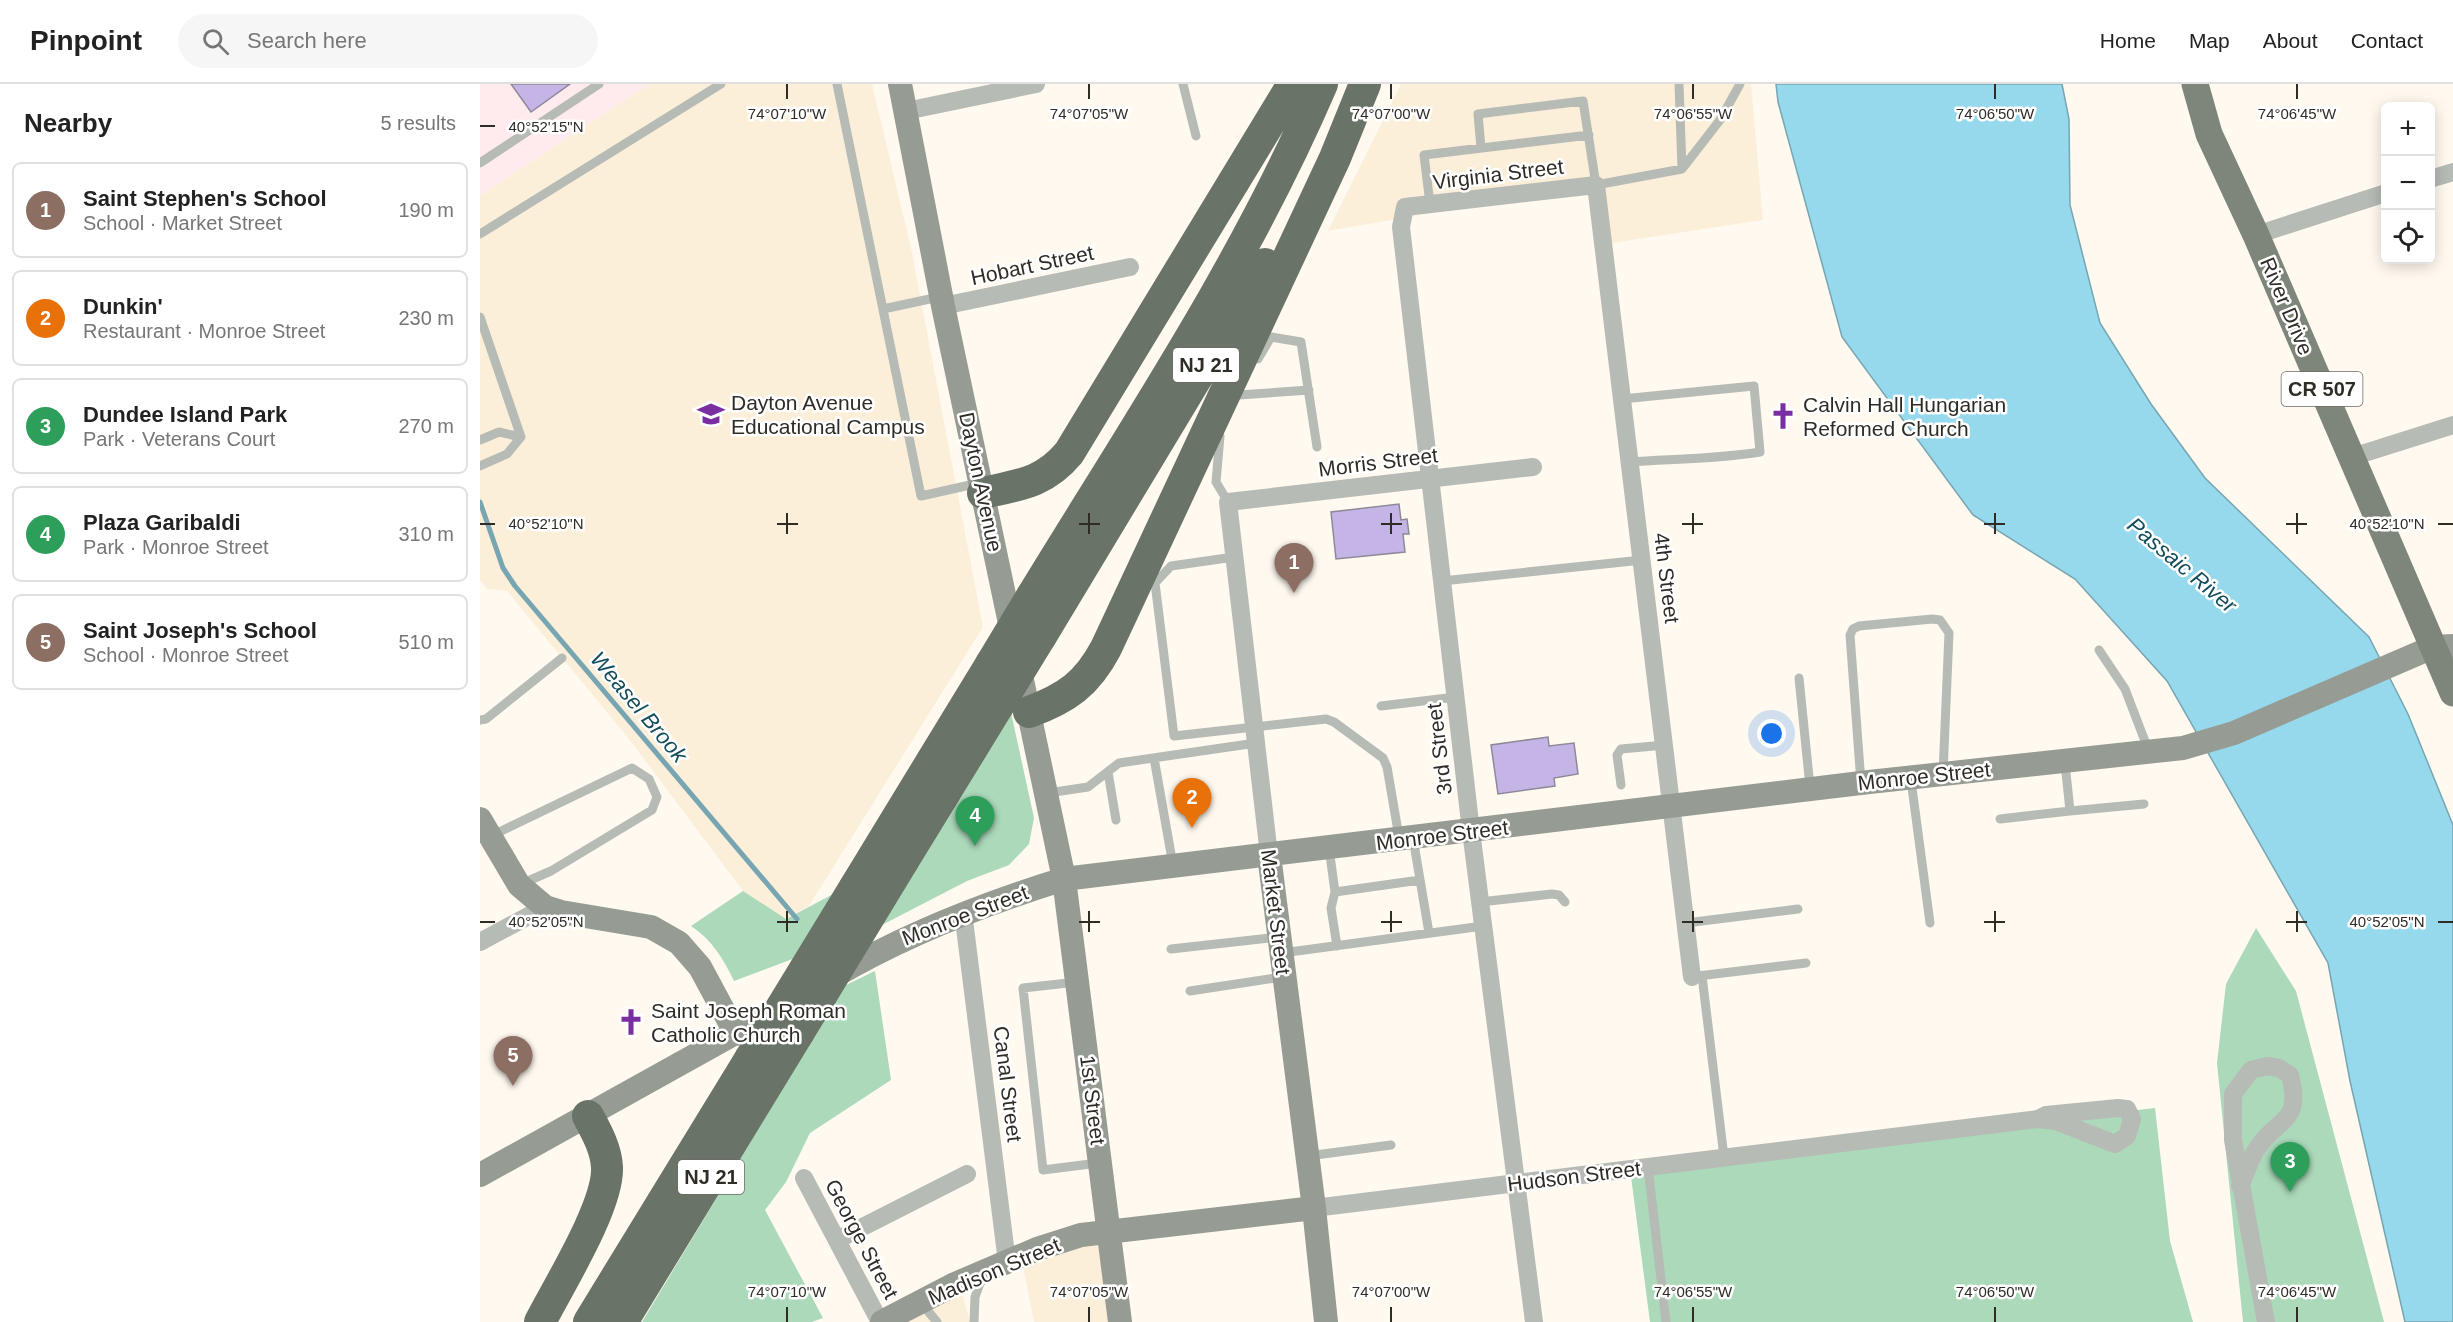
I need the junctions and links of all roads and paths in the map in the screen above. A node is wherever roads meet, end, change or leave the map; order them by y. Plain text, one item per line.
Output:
1 (599, 84) edge
2 (721, 84) edge
3 (837, 84) edge
4 (900, 84) edge
5 (1036, 84) edge
6 (1183, 84) edge
7 (1293, 84) edge
8 (1322, 84) edge
9 (1352, 84) edge
10 (1365, 84) edge
11 (1679, 84) edge
12 (1740, 84) edge
13 (2195, 84) edge
14 (906, 111) junction
15 (1589, 135) junction
16 (1196, 136) dead end
17 (1481, 148) junction
18 (480, 163) edge
19 (1682, 169) junction
20 (2453, 172) edge
21 (2435, 177) edge
22 (1596, 185) junction
23 (2381, 194) edge
24 (1430, 204) junction
25 (1405, 207) joint
26 (480, 234) edge
27 (2256, 235) junction
28 (1130, 267) dead end
29 (942, 301) junction
30 (883, 309) junction
31 (480, 317) edge
32 (1255, 364) dead end
33 (1244, 385) dead end
34 (1309, 390) junction
35 (1239, 395) junction
36 (1622, 399) junction
37 (1233, 406) dead end
38 (2453, 425) edge
39 (1224, 426) dead end
40 (521, 437) junction
41 (480, 440) edge
42 (1317, 447) dead end
43 (2352, 457) junction
44 (1630, 462) junction
45 (480, 466) edge
46 (1533, 467) dead end
47 (1430, 479) junction
48 (982, 488) junction
49 (1228, 502) junction
50 (1234, 557) junction
51 (1642, 560) junction
52 (1442, 581) junction
53 (2443, 646) edge
54 (2099, 650) dead end
55 (561, 658) dead end
56 (1799, 678) dead end
57 (2453, 693) edge
58 (1456, 697) junction
59 (1381, 706) dead end
60 (1029, 712) junction
61 (480, 720) edge
62 (1255, 735) junction
63 (1665, 745) junction
64 (2149, 752) junction
65 (1154, 758) junction
66 (2065, 761) junction
67 (1108, 772) junction
68 (1943, 774) junction
69 (1911, 777) junction
70 (1861, 783) junction
71 (1621, 785) dead end
72 (1810, 789) junction
73 (1046, 793) junction
74 (2144, 804) dead end
75 (1673, 806) junction
76 (2070, 811) junction
77 (2000, 819) dead end
78 (1116, 820) dead end
79 (485, 828) edge
80 (1471, 831) junction
81 (1406, 839) junction
82 (1329, 848) junction
83 (1269, 855) junction
84 (1173, 867) junction
85 (1064, 879) junction
86 (1420, 880) junction
87 (519, 885) junction
88 (1335, 892) junction
89 (1480, 902) junction
90 (1565, 902) dead end
91 (545, 907) junction
92 (1798, 909) dead end
93 (963, 912) junction
94 (1686, 923) junction
95 (1930, 923) dead end
96 (1483, 926) junction
97 (1430, 933) junction
98 (480, 942) edge
99 (1281, 945) junction
100 (1337, 946) junction
101 (1171, 949) dead end
102 (1806, 963) dead end
103 (1697, 976) junction
104 (1285, 977) junction
105 (1078, 982) junction
106 (1190, 991) dead end
107 (743, 1046) junction
108 (588, 1116) junction
109 (2038, 1119) dead end
110 (1391, 1145) dead end
111 (1308, 1156) junction
112 (1724, 1158) junction
113 (1101, 1163) junction
114 (1648, 1167) junction
115 (967, 1174) dead end
116 (480, 1175) edge
117 (804, 1178) dead end
118 (1516, 1183) junction
119 (2240, 1186) junction
120 (1314, 1208) junction
121 (1110, 1231) junction
122 (837, 1240) junction
123 (1007, 1262) junction
124 (985, 1271) junction
125 (920, 1302) junction
126 (540, 1322) edge
127 (589, 1322) edge
128 (622, 1322) edge
129 (881, 1322) edge
130 (937, 1322) edge
131 (974, 1322) edge
132 (1120, 1322) edge
133 (1326, 1322) edge
134 (1534, 1322) edge
135 (1666, 1322) edge
136 (2266, 1322) edge

1 - 18 lane
2 - 26 lane
3 - 30 lane
4 - 14 main road, Dayton Avenue
5 - 14 street
6 - 16 lane
7 - 48 highway
8 - 107 highway, NJ 21, bridge
9 - 128 highway, NJ 21, bridge
10 - 60 highway
11 - 19 lane
12 - 19 lane
13 - 27 main road, River Drive / CR 507
14 - 29 main road, Dayton Avenue
15 - 17 lane
15 - 17 lane
15 - 22 lane
17 - 24 lane
19 - 22 lane
20 - 21 street
22 - 24 street, Virginia Street
22 - 36 street, 4th Street
23 - 27 street
24 - 25 street, Virginia Street
25 - 47 street, 3rd Street
27 - 43 main road, River Drive / CR 507
28 - 29 street, Hobart Street
29 - 30 lane
29 - 48 main road, Dayton Avenue
30 - 48 lane
31 - 40 lane
32 - 34 lane
33 - 35 lane
34 - 35 lane
34 - 42 lane
35 - 37 lane
36 - 44 street, 4th Street
36 - 44 lane
38 - 43 street
39 - 49 lane
40 - 41 lane
40 - 45 lane
43 - 53 main road, River Drive / CR 507
44 - 51 street, 4th Street
46 - 47 street, Morris Street
47 - 49 street, Morris Street
47 - 52 street, 3rd Street
48 - 60 main road, Dayton Avenue
49 - 50 street, Market Street
50 - 62 street, Market Street
50 - 62 lane
51 - 52 lane
51 - 63 street, 4th Street
52 - 58 street, 3rd Street
53 - 57 main road, River Drive / CR 507
53 - 64 main road, Monroe Street
54 - 64 lane
55 - 61 lane
56 - 72 lane
58 - 59 lane
58 - 80 street, 3rd Street
60 - 73 main road, Dayton Avenue
62 - 65 lane
62 - 81 lane
62 - 83 street, Market Street
63 - 71 lane
63 - 75 street, 4th Street
64 - 66 main road, Monroe Street
65 - 67 lane
65 - 84 lane
66 - 68 main road, Monroe Street
66 - 76 lane
67 - 73 lane
67 - 78 lane
68 - 69 main road, Monroe Street
68 - 70 lane
69 - 70 main road, Monroe Street
69 - 95 lane
70 - 72 main road, Monroe Street
72 - 75 main road, Monroe Street
73 - 85 main road, Dayton Avenue
74 - 76 lane
75 - 80 main road, Monroe Street
75 - 94 street, 4th Street
76 - 77 lane
79 - 87 main road
79 - 87 lane
80 - 81 main road, Monroe Street
80 - 89 street, 3rd Street
81 - 82 main road, Monroe Street
81 - 86 lane
82 - 83 main road, Monroe Street
82 - 88 lane
83 - 84 main road, Monroe Street
83 - 99 main road, Market Street
84 - 85 main road, Monroe Street
85 - 93 main road, Monroe Street
85 - 105 main road, 1st Street
86 - 88 lane
86 - 97 lane
87 - 91 main road
88 - 100 lane
89 - 90 lane
89 - 96 street, 3rd Street
91 - 98 street
91 - 107 main road
92 - 94 lane
93 - 107 main road, Monroe Street
93 - 123 street, Canal Street
94 - 103 street, 4th Street
96 - 97 lane
96 - 118 street, 3rd Street
97 - 100 lane
99 - 100 lane
99 - 101 lane
99 - 104 main road, Market Street
102 - 103 lane
103 - 112 lane
104 - 106 lane
104 - 111 main road, Market Street
105 - 113 main road, 1st Street
105 - 113 lane
107 - 108 main road, Monroe Street
107 - 127 highway, NJ 21
108 - 116 main road, Monroe Street
108 - 126 highway
109 - 112 street, Hudson Street
110 - 111 lane
111 - 120 main road, Market Street
112 - 114 street, Hudson Street
113 - 121 main road, 1st Street
114 - 118 street, Hudson Street
114 - 135 lane
115 - 122 street
117 - 122 street, George Street
118 - 120 street, Hudson Street
118 - 134 street, 3rd Street
119 - 119 street
119 - 136 street
120 - 121 main road, Hudson Street
120 - 133 main road, Market Street
121 - 123 main road, Madison Street
121 - 132 main road, 1st Street
122 - 129 street, George Street
123 - 124 main road, Madison Street
124 - 125 main road, Madison Street
124 - 131 lane
125 - 129 main road, Madison Street
125 - 130 lane

